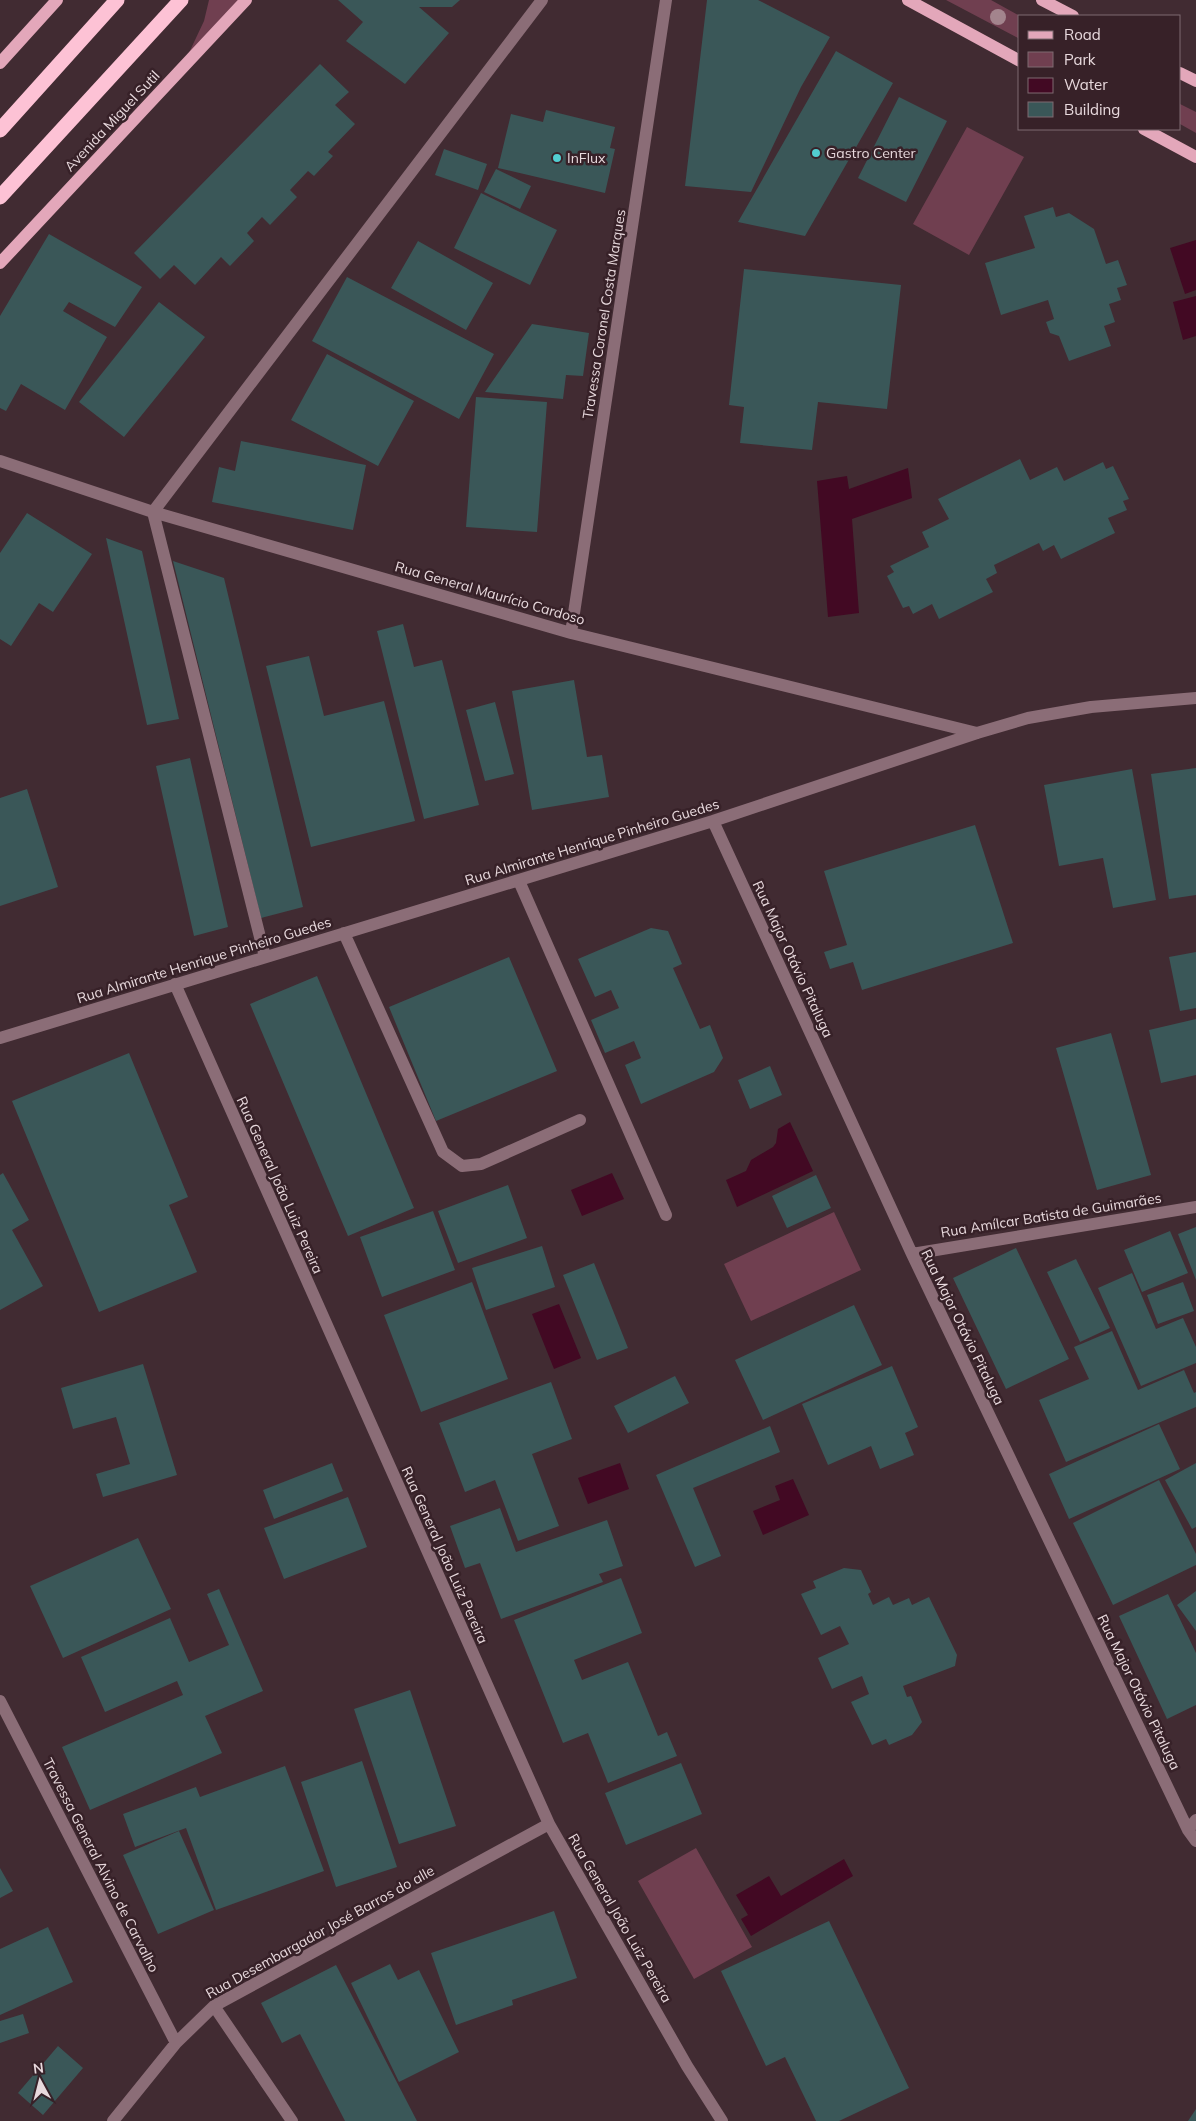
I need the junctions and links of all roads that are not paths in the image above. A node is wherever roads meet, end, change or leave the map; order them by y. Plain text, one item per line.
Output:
1 (57, 0) edge
2 (117, 0) edge
3 (181, 0) edge
4 (246, 0) edge
5 (542, 0) edge
6 (666, 0) edge
7 (908, 0) edge
8 (1042, 0) edge
9 (1071, 15) edge
10 (1018, 60) edge
11 (0, 62) edge
12 (1181, 74) edge
13 (1196, 81) edge
14 (0, 130) edge
15 (1146, 130) edge
16 (1196, 157) edge
17 (0, 197) edge
18 (0, 263) edge
19 (2, 465) edge
20 (153, 512) junction
21 (571, 633) junction
22 (1196, 698) edge
23 (977, 733) junction
24 (713, 821) junction
25 (519, 881) junction
26 (344, 933) junction
27 (266, 957) junction
28 (174, 984) junction
29 (0, 1038) edge
30 (580, 1120) dead end
31 (1196, 1207) edge
32 (666, 1216) dead end
33 (912, 1254) junction
34 (0, 1702) edge
35 (549, 1824) junction
36 (1192, 1825) edge
37 (1196, 1840) edge
38 (214, 2006) junction
39 (176, 2043) junction
40 (113, 2121) edge
41 (292, 2121) edge
42 (722, 2121) edge

1 - 11 main road
2 - 14 highway
3 - 17 highway
4 - 18 main road, Avenida Miguel Sutil
5 - 20 street
6 - 21 street, Travessa Coronel Costa Marques
7 - 10 main road
8 - 9 main road
12 - 13 main road
15 - 16 main road
19 - 20 street, Rua General Maurício Cardoso
20 - 21 street, Rua General Maurício Cardoso
20 - 27 street
21 - 23 street, Rua General Maurício Cardoso
22 - 23 street, Rua Almirante Henrique Pinheiro Guedes
23 - 24 street, Rua Almirante Henrique Pinheiro Guedes
24 - 25 street, Rua Almirante Henrique Pinheiro Guedes
24 - 33 street, Rua Major Otávio Pitaluga
25 - 26 street, Rua Almirante Henrique Pinheiro Guedes
25 - 32 street
26 - 27 street, Rua Almirante Henrique Pinheiro Guedes
26 - 30 street
27 - 28 street, Rua Almirante Henrique Pinheiro Guedes
28 - 29 street, Rua Almirante Henrique Pinheiro Guedes
28 - 35 street, Rua General João Luiz Pereira
31 - 33 street, Rua Amílcar Batista de Guimarães
33 - 36 street, Rua Major Otávio Pitaluga
34 - 39 street, Travessa General Alvino de Carvalho
35 - 38 street, Rua Desembargador José Barros do alle
35 - 42 street, Rua General João Luiz Pereira
36 - 37 street, Rua Major Otávio Pitaluga
38 - 39 street, Rua Desembargador José Barros do alle
38 - 41 street
39 - 40 street, Rua Desembargador José Barros do alle

